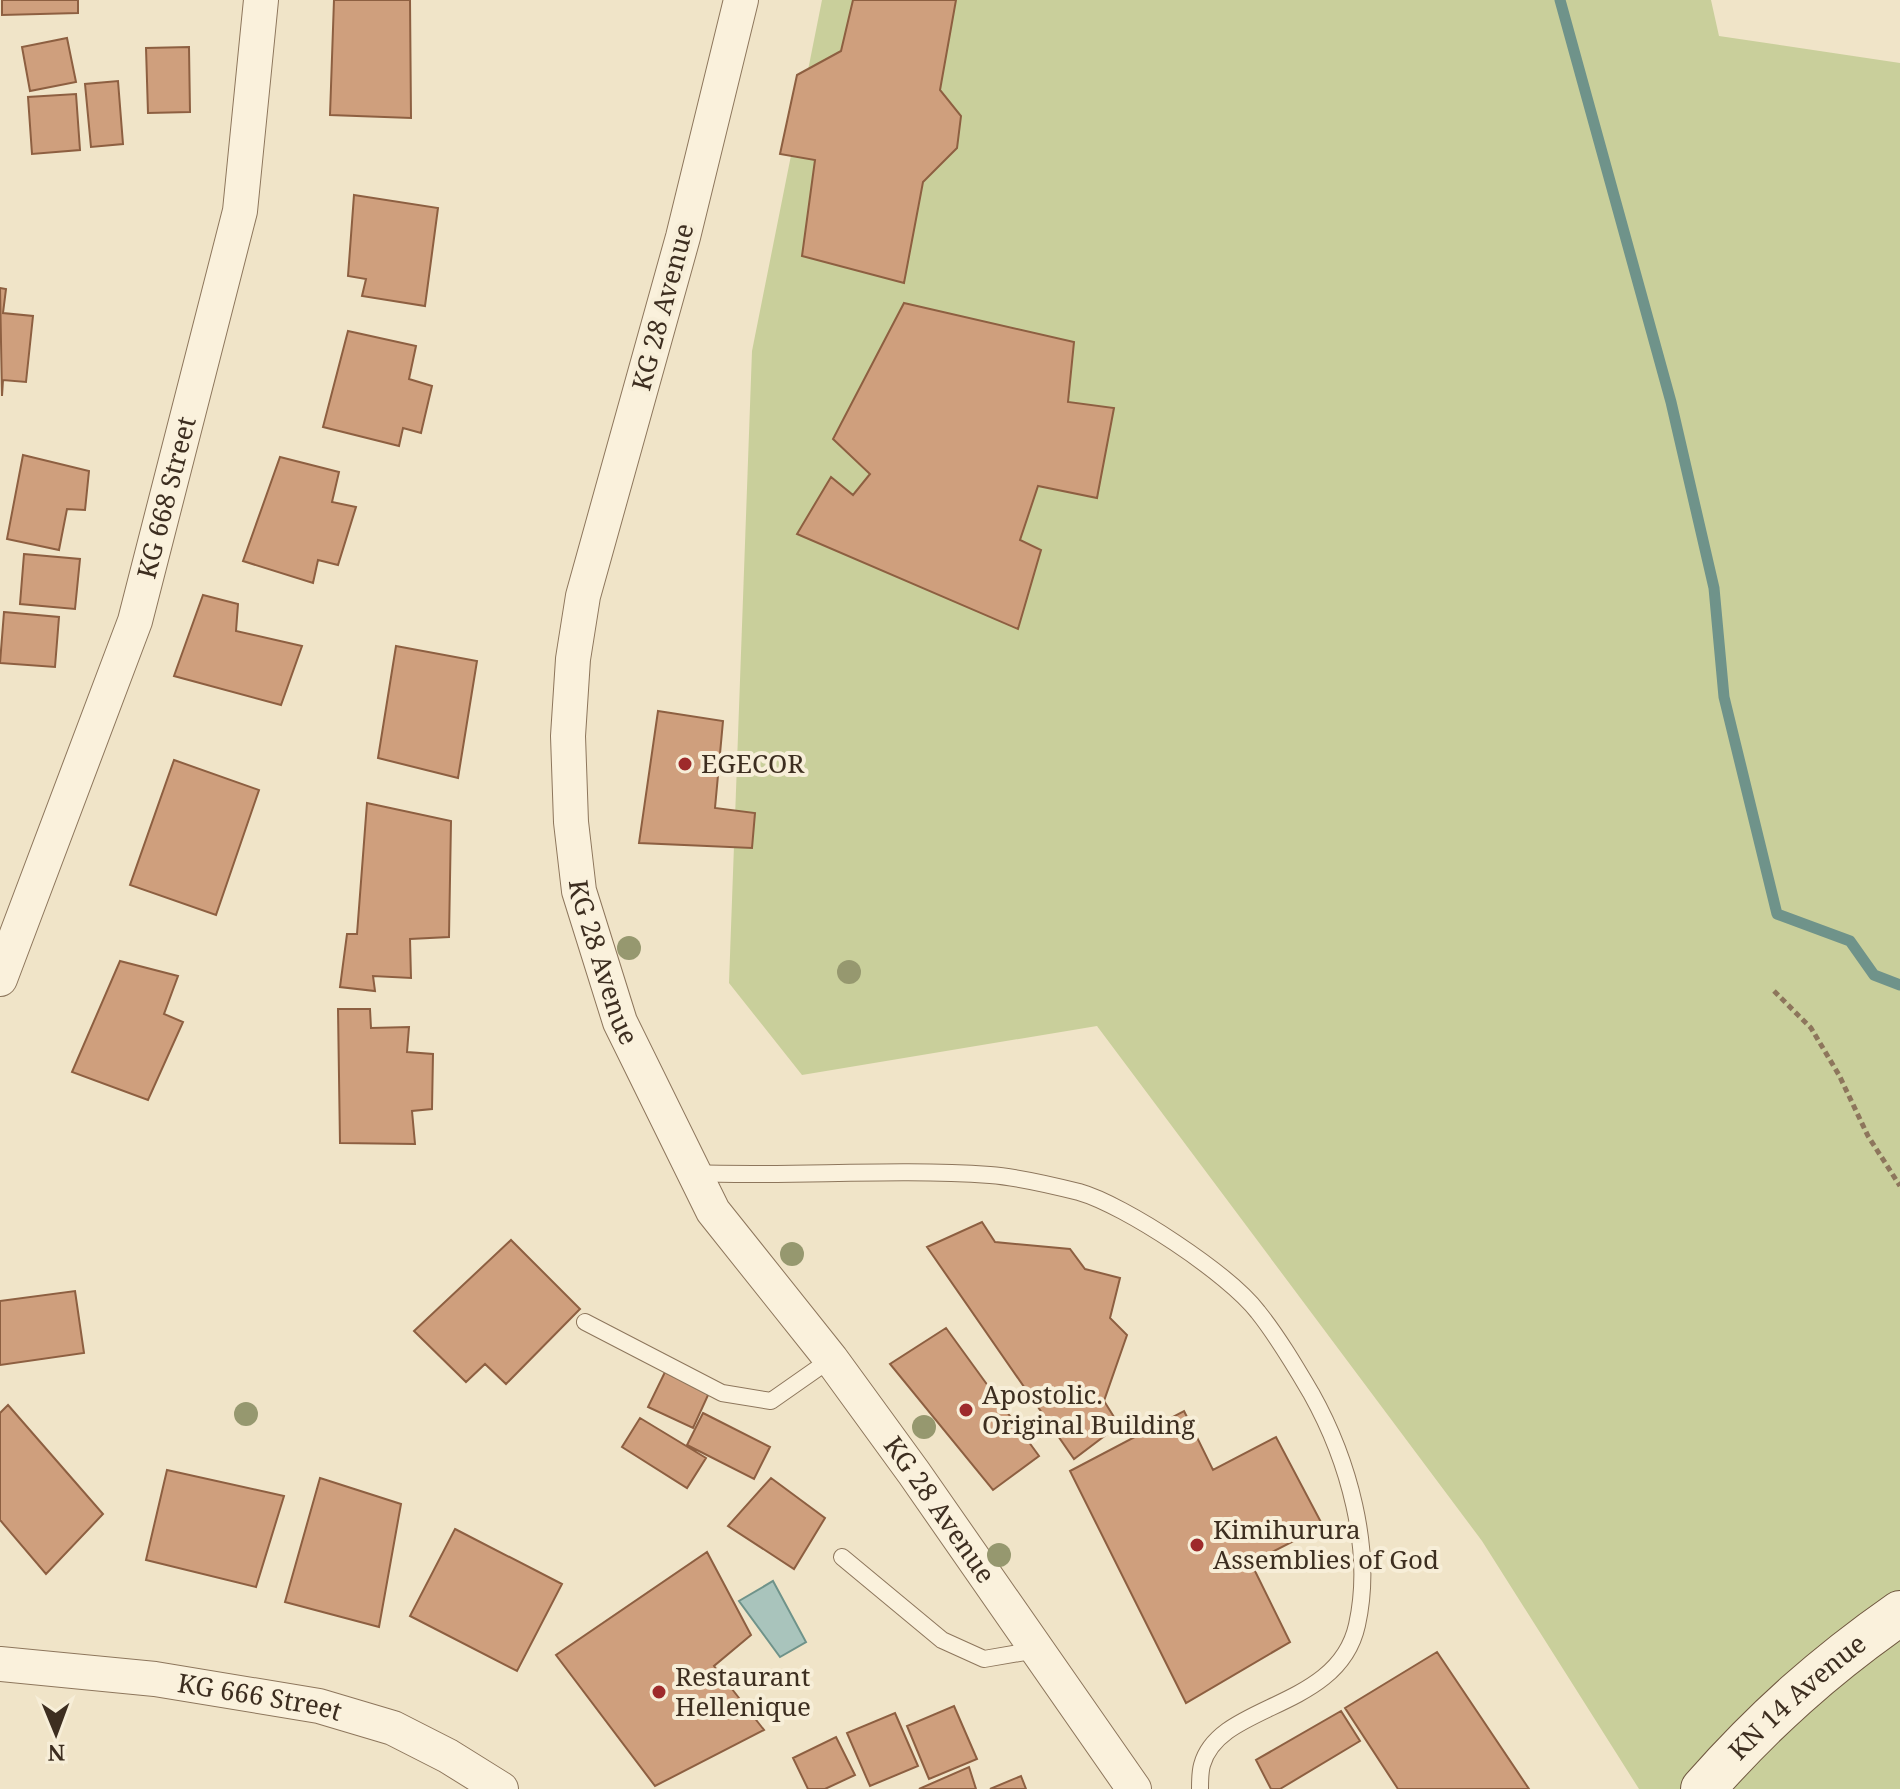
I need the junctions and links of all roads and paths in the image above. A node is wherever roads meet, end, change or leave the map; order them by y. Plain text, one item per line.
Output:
1 (261, 0) edge
2 (741, 0) edge
3 (0, 979) edge
4 (1774, 991) dead end
5 (694, 1173) junction
6 (1900, 1186) edge
7 (585, 1322) dead end
8 (831, 1359) junction
9 (842, 1557) dead end
10 (1900, 1613) edge
11 (1039, 1649) junction
12 (0, 1664) edge
13 (501, 1789) edge
14 (1134, 1789) edge
15 (1200, 1789) edge
16 (1703, 1789) edge

1 - 3 street, KG 668 Street
2 - 5 street, KG 28 Avenue
4 - 6 path
5 - 8 street, KG 28 Avenue
5 - 15 lane
7 - 8 lane
8 - 11 street, KG 28 Avenue
9 - 11 lane
10 - 16 main road, KN 14 Avenue
11 - 14 street, KG 28 Avenue
12 - 13 street, KG 666 Street

